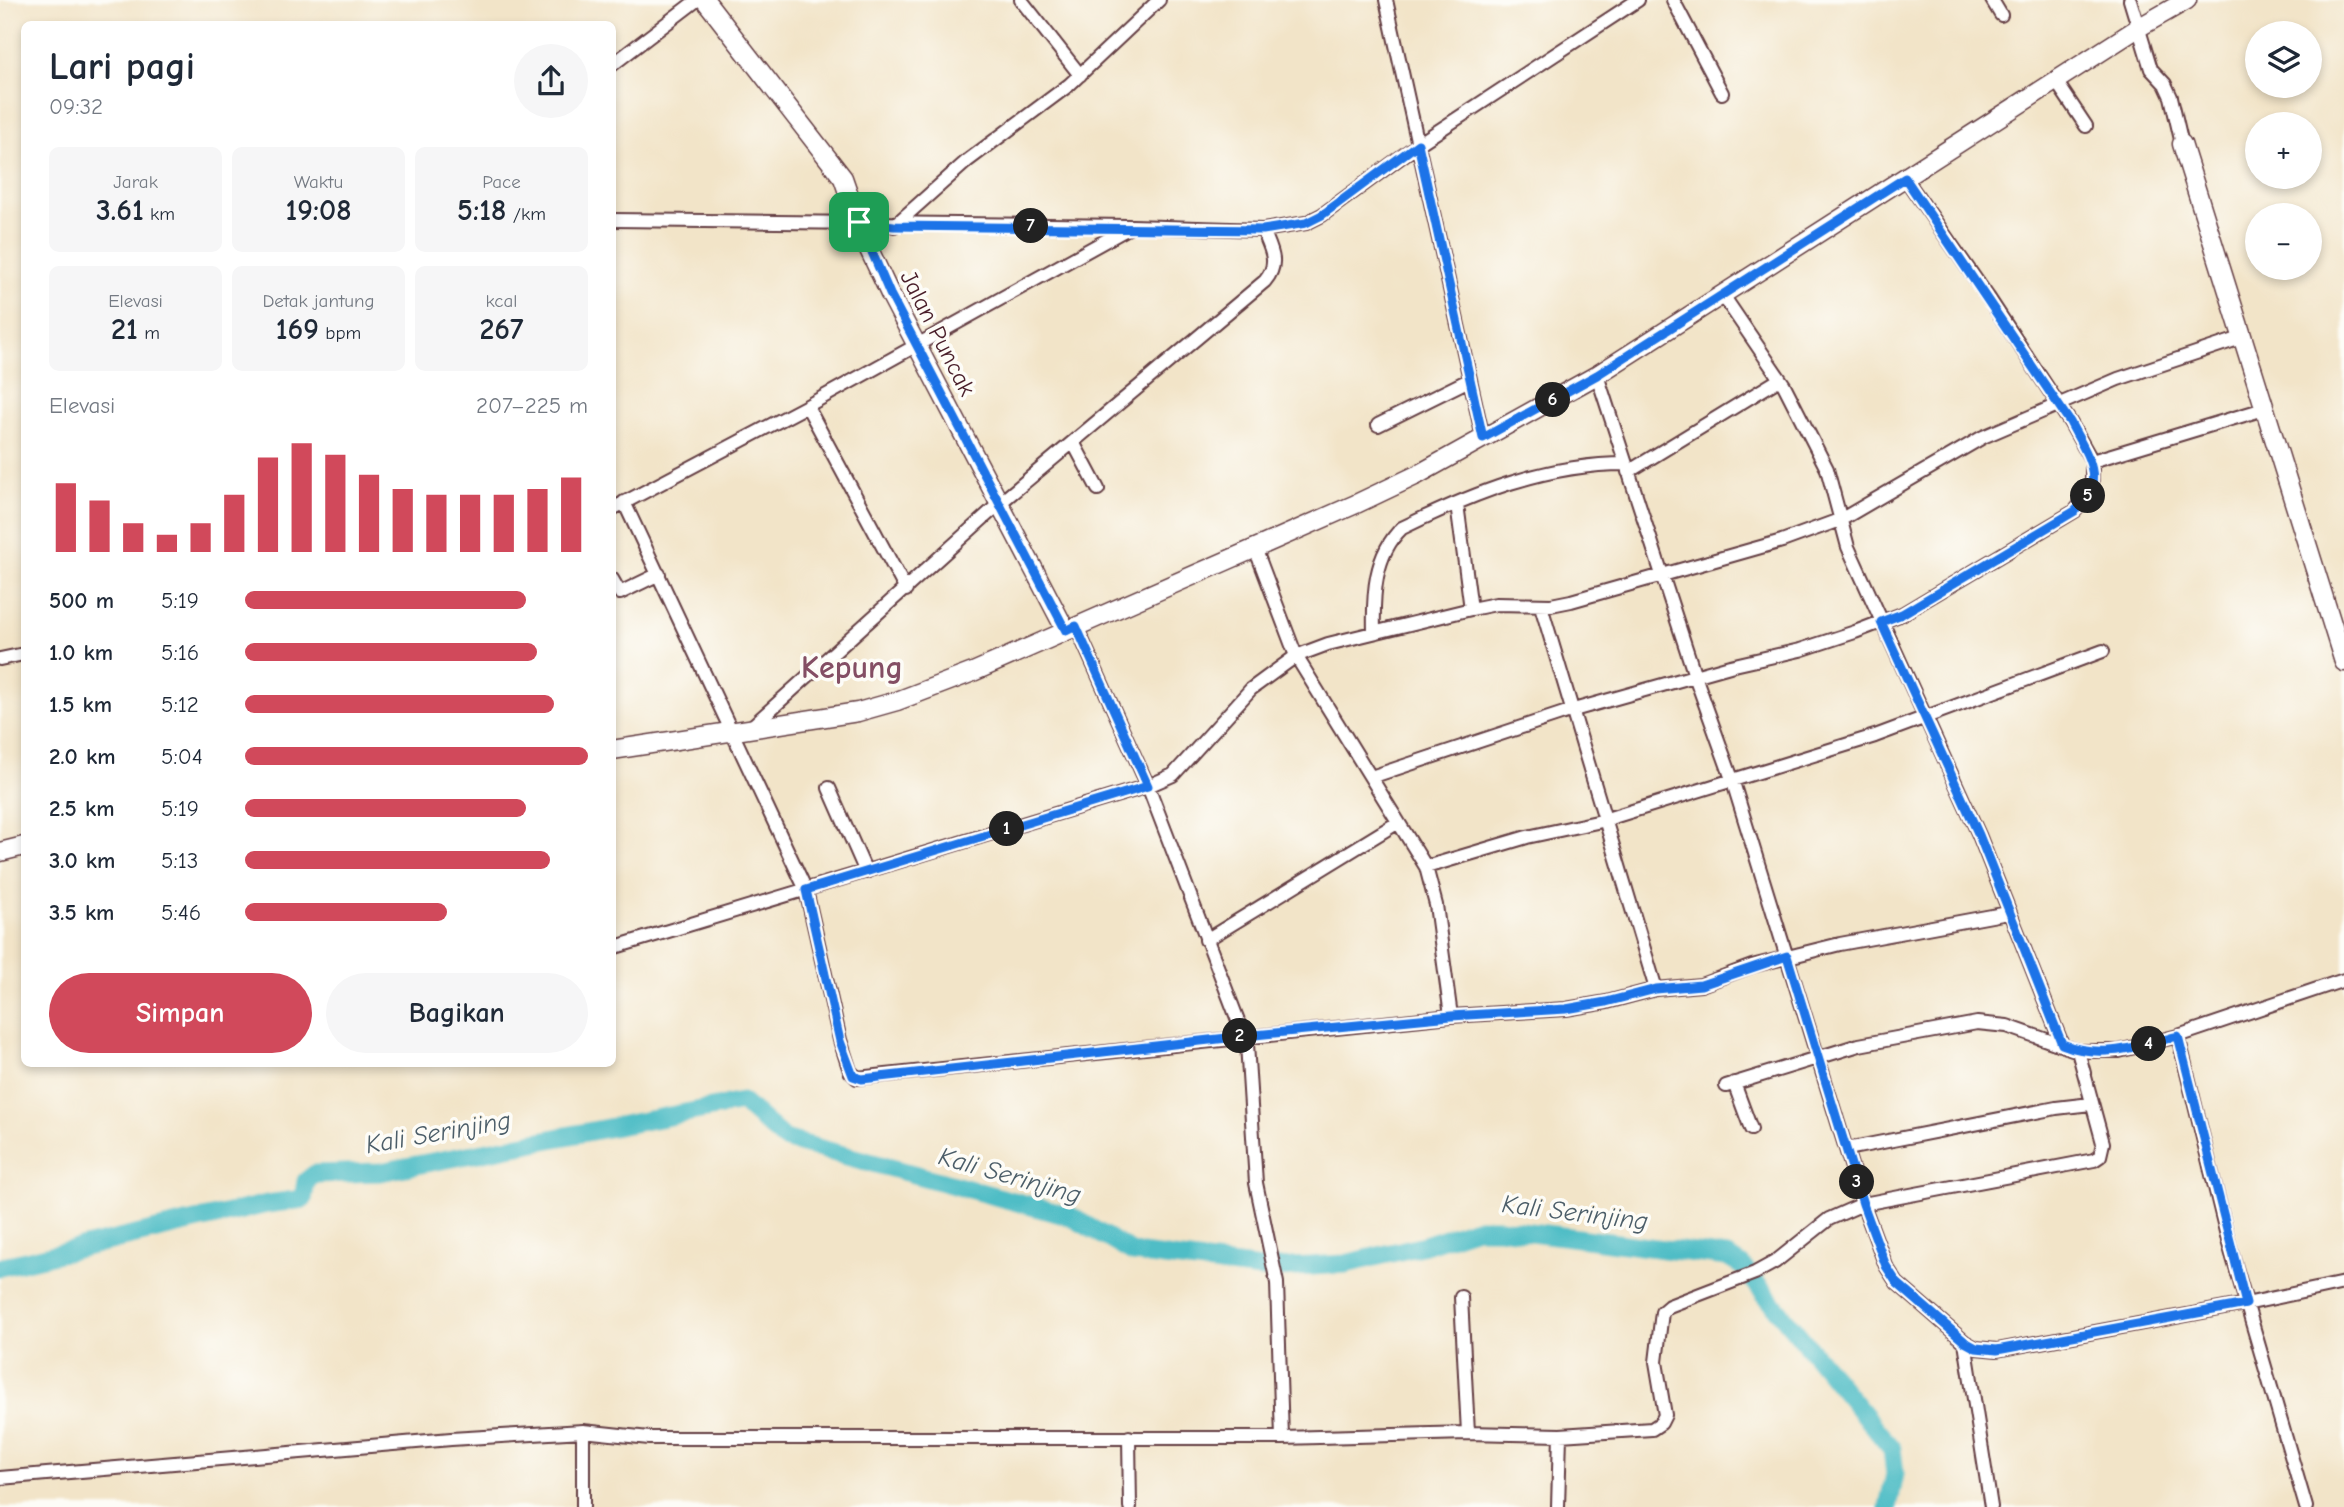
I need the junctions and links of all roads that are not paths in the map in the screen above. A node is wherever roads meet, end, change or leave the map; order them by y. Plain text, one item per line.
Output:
1 (697, 0) edge
2 (705, 0) edge
3 (1021, 0) edge
4 (1159, 0) edge
5 (1386, 0) edge
6 (1638, 0) edge
7 (1673, 0) edge
8 (1992, 0) edge
9 (2130, 0) edge
10 (2187, 0) edge
11 (2001, 15) dead end
12 (2137, 28) junction
13 (616, 62) edge
14 (1080, 75) junction
15 (2056, 80) junction
16 (1722, 93) dead end
17 (2086, 127) dead end
18 (2180, 137) joint
19 (1418, 144) junction
20 (1905, 178) junction
21 (616, 220) edge
22 (859, 222) junction
23 (894, 226) junction
24 (1132, 226) junction
25 (1263, 230) junction
26 (1722, 295) junction
27 (2241, 338) junction
28 (916, 344) junction
29 (1597, 375) junction
30 (1780, 379) junction
31 (1469, 380) junction
32 (2057, 404) junction
33 (807, 406) junction
34 (2264, 409) junction
35 (1378, 425) dead end
36 (1483, 438) junction
37 (1073, 442) junction
38 (2092, 461) junction
39 (1627, 468) junction
40 (1098, 489) dead end
41 (624, 502) junction
42 (1000, 503) junction
43 (1457, 504) junction
44 (616, 507) edge
45 (1842, 519) junction
46 (1255, 548) junction
47 (659, 574) junction
48 (1662, 576) junction
49 (616, 586) edge
50 (906, 590) junction
51 (1541, 606) junction
52 (1471, 608) junction
53 (1881, 622) junction
54 (1071, 629) junction
55 (1374, 632) junction
56 (2103, 651) dead end
57 (21, 655) edge
58 (1296, 656) junction
59 (0, 659) edge
60 (2344, 662) edge
61 (1695, 676) junction
62 (1570, 711) junction
63 (1924, 719) junction
64 (741, 730) junction
65 (616, 749) edge
66 (1371, 777) junction
67 (1732, 779) junction
68 (1145, 780) junction
69 (829, 788) dead end
70 (1604, 820) junction
71 (1397, 823) junction
72 (21, 847) edge
73 (0, 852) edge
74 (864, 865) junction
75 (1426, 867) junction
76 (804, 886) junction
77 (2008, 914) junction
78 (1206, 940) junction
79 (616, 947) edge
80 (1787, 956) junction
81 (2344, 980) edge
82 (1656, 989) junction
83 (1451, 1016) junction
84 (2178, 1036) junction
85 (1247, 1044) junction
86 (2062, 1044) junction
87 (2078, 1051) junction
88 (1818, 1058) junction
89 (2091, 1104) junction
90 (1751, 1129) dead end
91 (1847, 1149) junction
92 (1863, 1204) junction
93 (2344, 1283) edge
94 (1461, 1297) dead end
95 (2246, 1304) junction
96 (1965, 1342) junction
97 (583, 1431) junction
98 (1468, 1433) junction
99 (1560, 1435) junction
100 (1129, 1437) junction
101 (1282, 1438) junction
102 (0, 1478) edge
103 (583, 1507) edge
104 (1130, 1507) edge
105 (1558, 1507) edge
106 (1992, 1507) edge
107 (2306, 1507) edge

1 - 13 street
2 - 22 main road, Jalan Puncak
3 - 14 street
4 - 14 street
5 - 19 street
6 - 19 street
7 - 16 street
8 - 11 street
9 - 12 street
10 - 12 main road
12 - 15 main road
12 - 18 street
14 - 23 street
15 - 17 street
15 - 20 main road
18 - 27 main road
19 - 25 street
19 - 31 street
20 - 26 main road
20 - 32 street
21 - 22 street
22 - 23 street
22 - 28 main road, Jalan Puncak
23 - 24 street
24 - 25 street
24 - 28 street
25 - 37 street
26 - 29 main road
26 - 30 street
27 - 32 street
27 - 34 main road
28 - 33 street
28 - 42 main road, Jalan Puncak
29 - 36 main road
29 - 39 street
30 - 39 street
30 - 45 street
31 - 35 street
31 - 36 street
32 - 38 street
32 - 45 street
33 - 41 street
33 - 50 street
34 - 38 street
34 - 60 main road
36 - 46 main road
37 - 40 street
37 - 42 street
38 - 53 street
39 - 43 street
39 - 48 street
41 - 44 street
41 - 47 street
42 - 50 street
42 - 54 main road, Jalan Puncak
43 - 52 street
43 - 55 street
45 - 48 street
45 - 53 street
46 - 54 main road
46 - 58 street
47 - 49 street
47 - 64 street
48 - 51 street
48 - 61 street
50 - 64 street
51 - 52 street
51 - 62 street
52 - 55 street
53 - 61 street
53 - 63 street
54 - 64 main road
54 - 68 street
55 - 58 street
56 - 63 street
57 - 59 street
58 - 66 street
58 - 68 street
61 - 62 street
61 - 67 street
62 - 66 street
62 - 70 street
63 - 67 street
63 - 77 street
64 - 65 main road
64 - 76 street
66 - 71 street
67 - 70 street
67 - 80 street
68 - 74 street
68 - 78 street
69 - 74 street
70 - 75 street
70 - 82 street
71 - 75 street
71 - 78 street
72 - 73 main road
74 - 76 street
75 - 83 street
76 - 79 street
76 - 85 street
77 - 80 street
77 - 86 street
78 - 85 street
80 - 82 street
80 - 88 street
81 - 84 street
82 - 83 street
83 - 85 street
84 - 87 street
84 - 95 street
85 - 101 street
86 - 87 street
86 - 88 street
87 - 89 street
88 - 90 street
88 - 91 street
89 - 91 street
89 - 92 street
91 - 92 street
92 - 96 street
92 - 99 street
93 - 95 street
94 - 98 street
95 - 96 street
95 - 107 street
96 - 106 street
97 - 100 street
97 - 102 street
97 - 103 street
98 - 99 street
98 - 101 street
99 - 105 street
100 - 101 street
100 - 104 street

